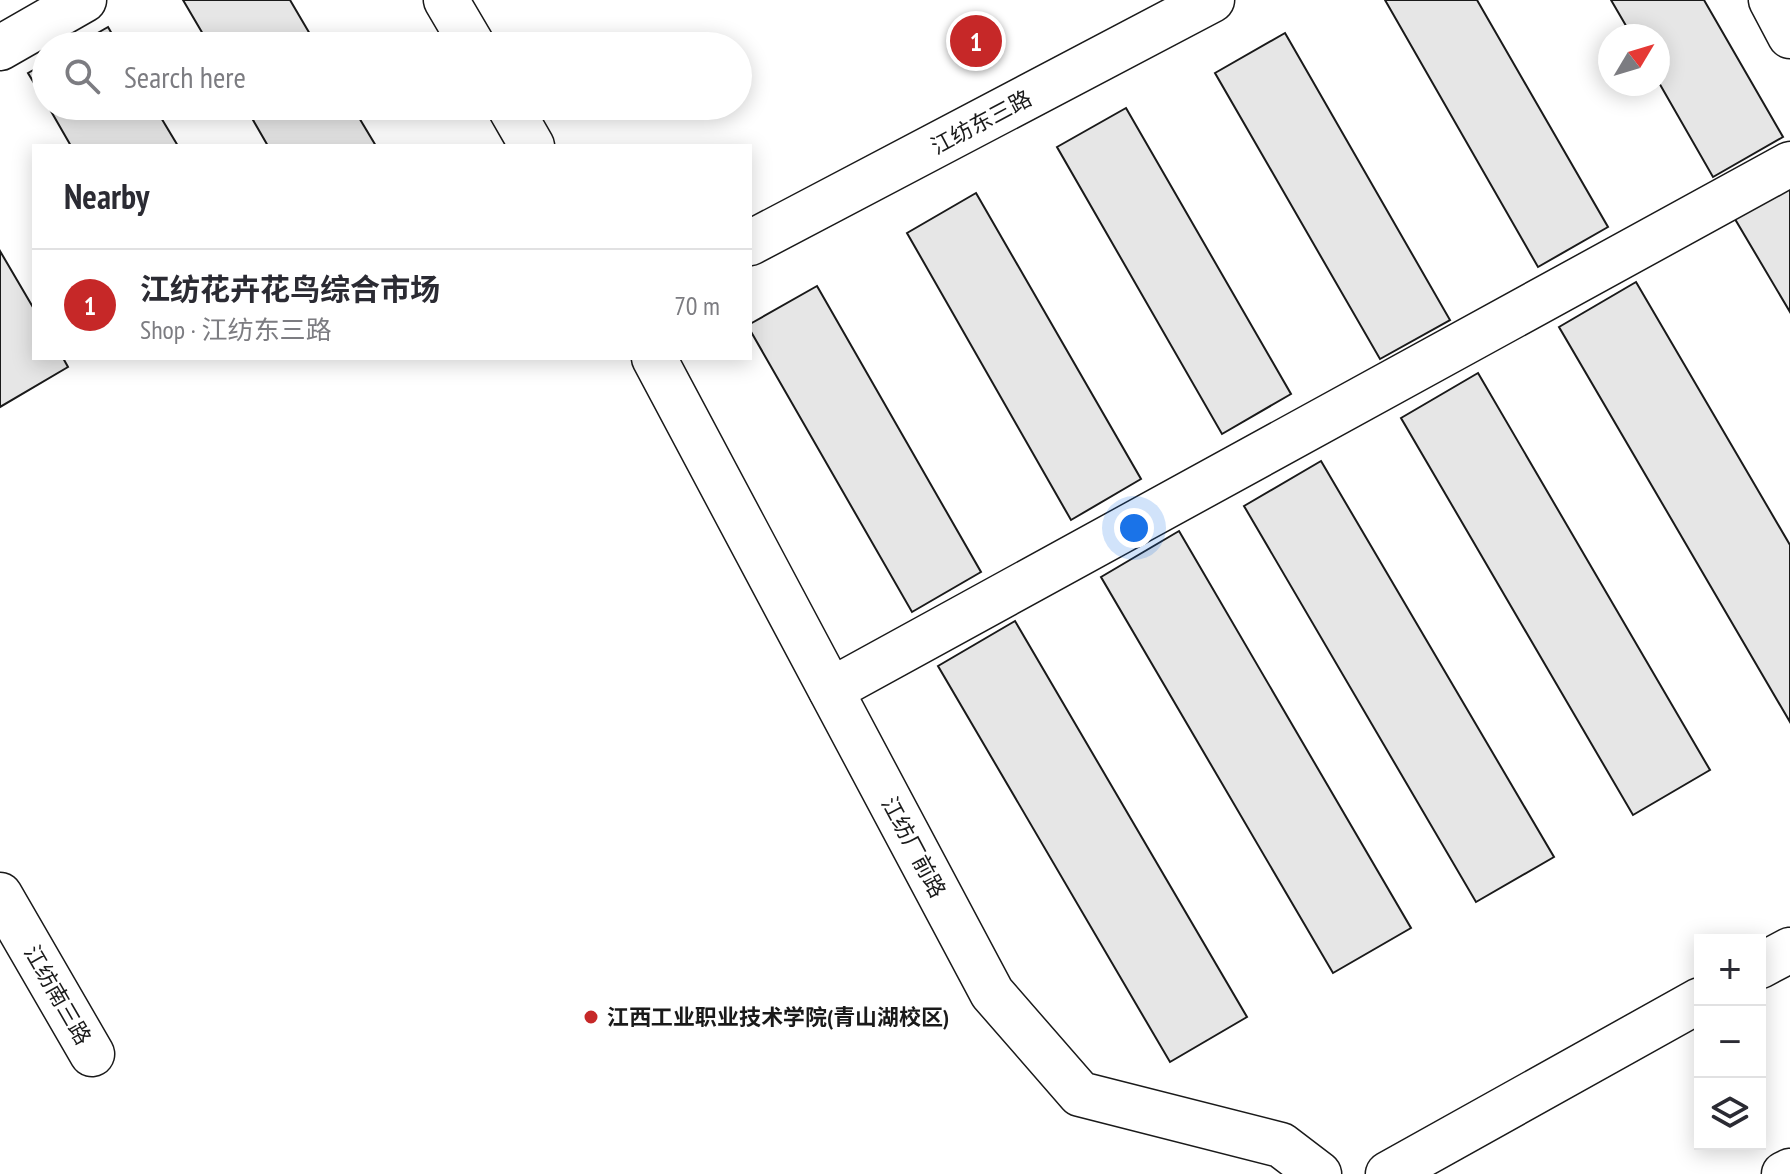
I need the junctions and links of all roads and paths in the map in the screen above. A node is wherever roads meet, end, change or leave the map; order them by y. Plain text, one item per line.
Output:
1 (84, 0) edge
2 (446, 0) edge
3 (1212, 0) edge
4 (1771, 0) edge
5 (465, 32) edge
6 (1790, 36) edge
7 (0, 48) edge
8 (517, 120) edge
9 (531, 144) edge
10 (1790, 164) edge
11 (752, 242) edge
12 (655, 360) edge
13 (831, 690) junction
14 (0, 895) edge
15 (1790, 950) edge
16 (1766, 963) edge
17 (1694, 1003) edge
18 (92, 1054) dead end
19 (1790, 1171) edge
20 (1319, 1174) edge
21 (1388, 1174) edge
22 (1784, 1174) edge

1 - 7 main road
2 - 5 main road
3 - 11 main road, 江纺东三路
4 - 6 main road
8 - 9 main road
10 - 13 main road
12 - 13 main road, 江纺厂前路
13 - 20 main road, 江纺厂前路
14 - 18 main road, 江纺南三路
15 - 16 main road
17 - 21 main road
19 - 22 main road

